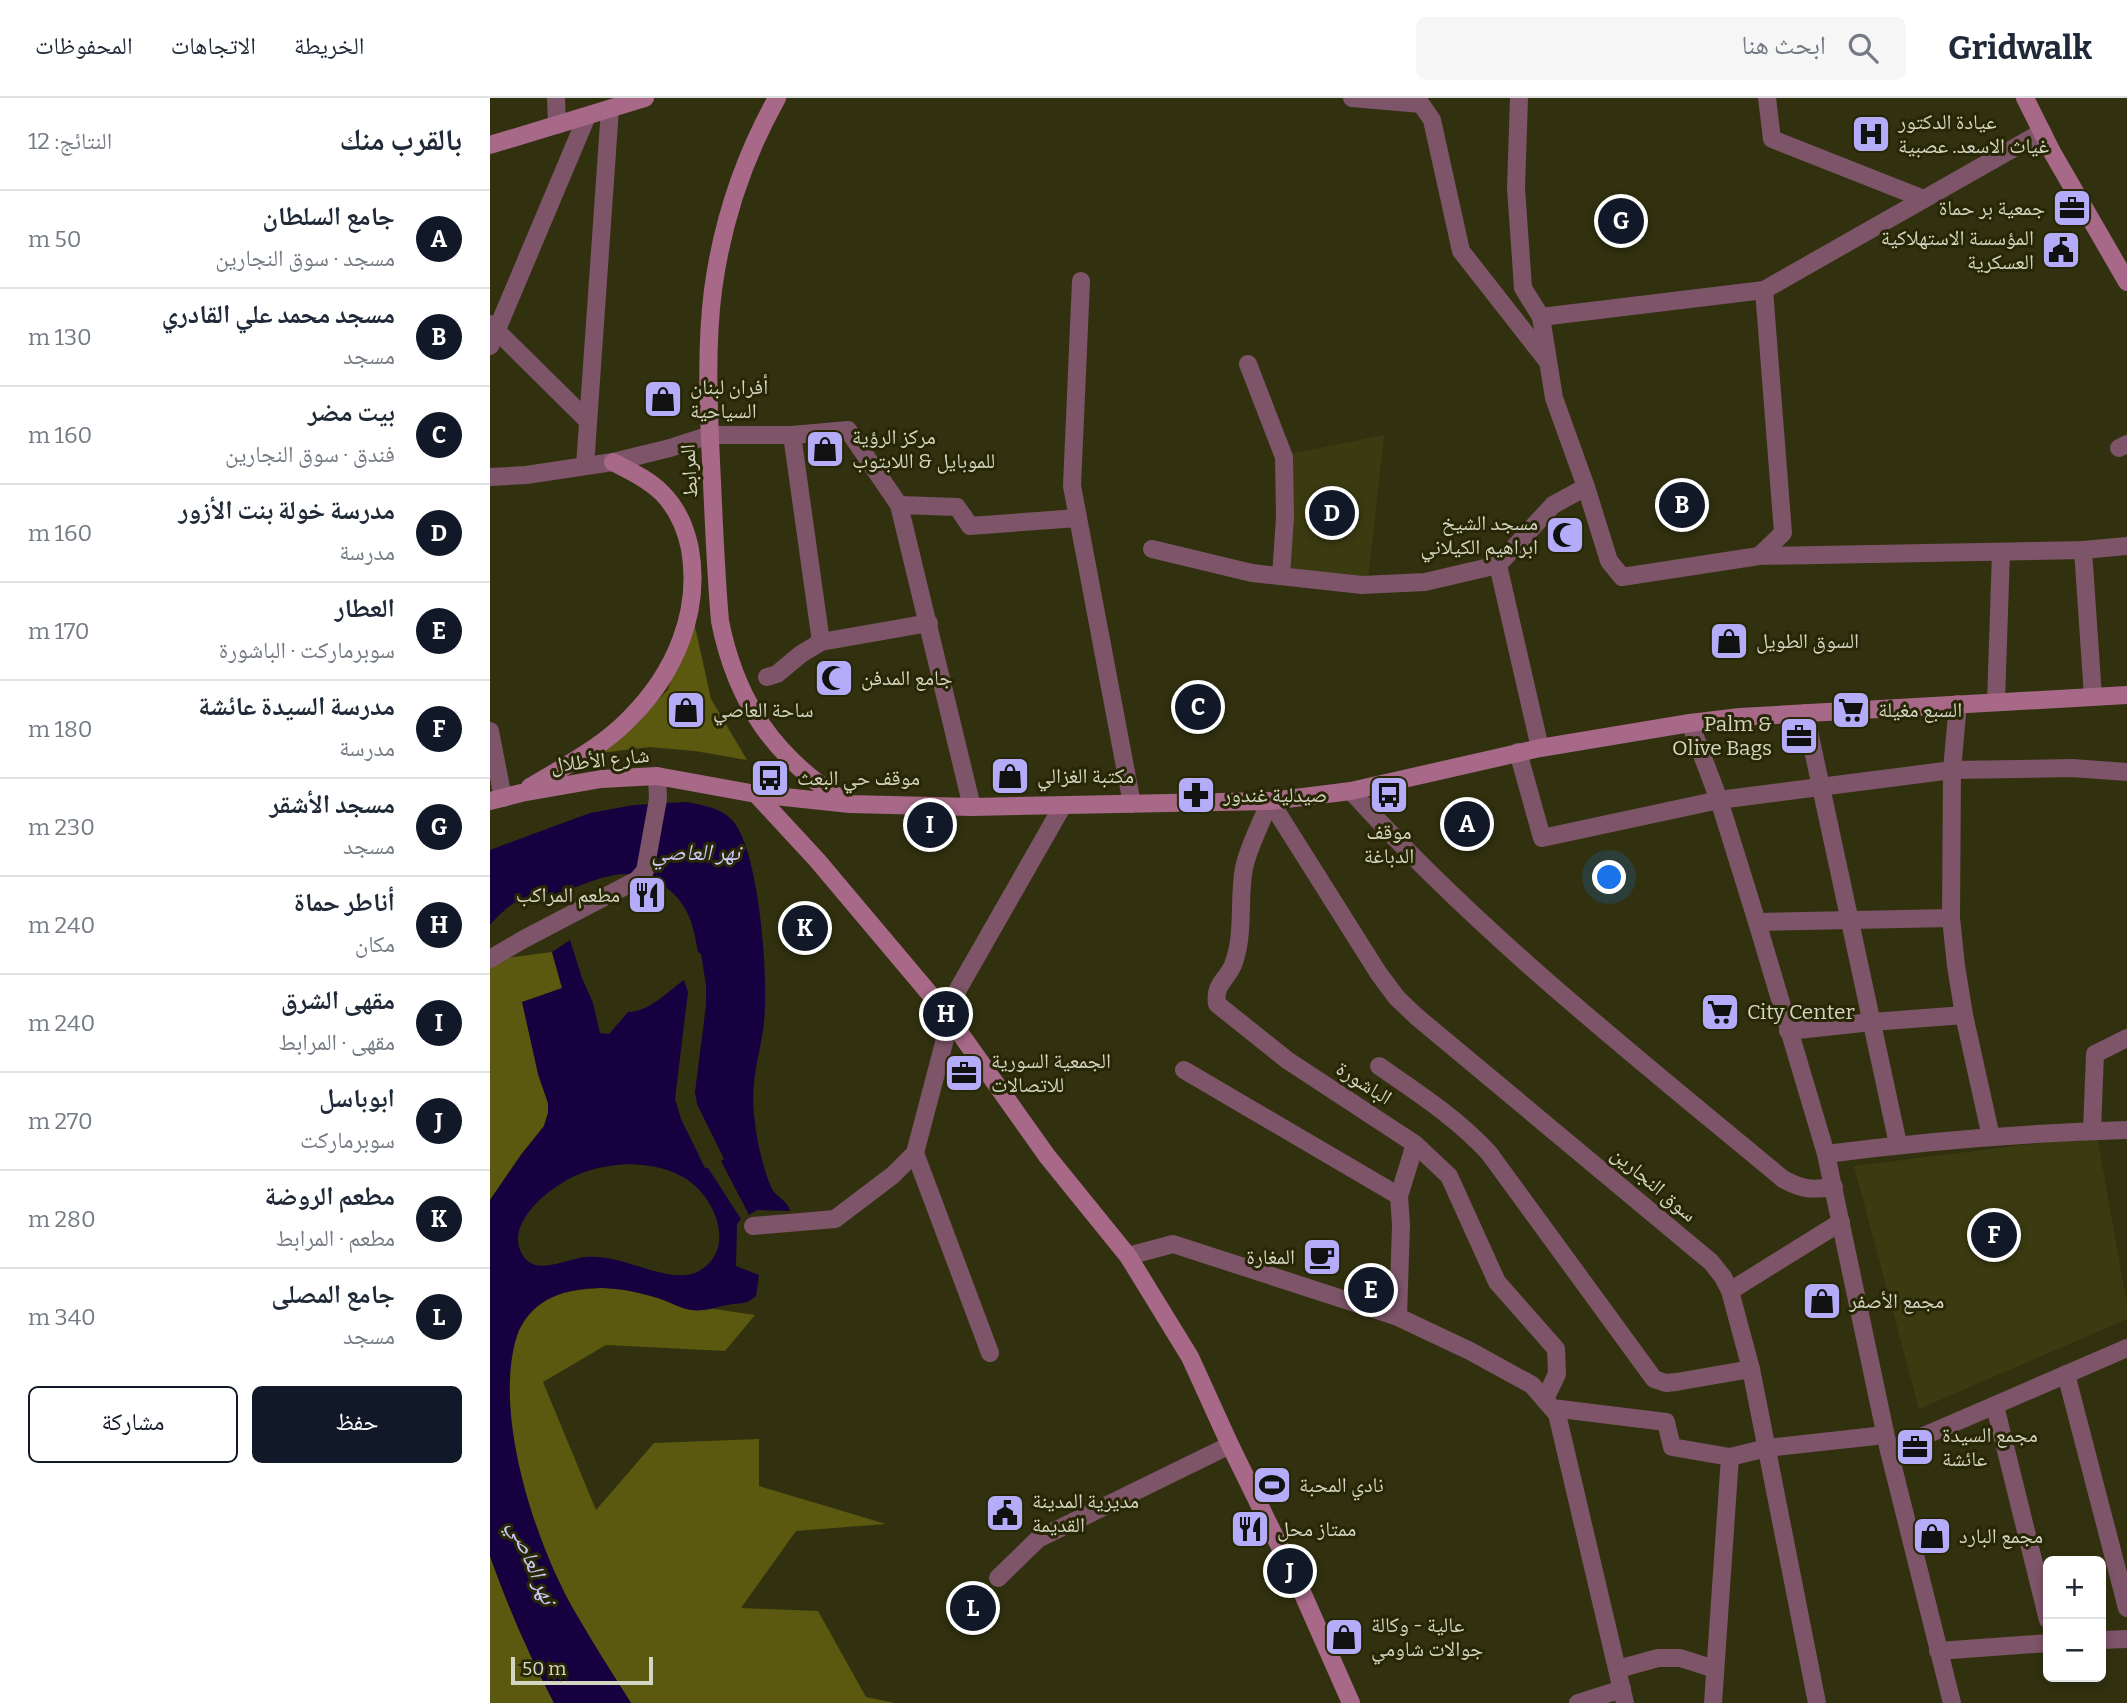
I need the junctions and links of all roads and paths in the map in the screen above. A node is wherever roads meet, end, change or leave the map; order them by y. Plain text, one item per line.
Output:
1 (556, 98) edge
2 (645, 98) edge
3 (777, 98) edge
4 (1519, 98) edge
5 (1766, 98) edge
6 (1354, 99) edge
7 (2028, 99) edge
8 (610, 109) junction
9 (587, 116) junction
10 (557, 125) junction
11 (2042, 132) junction
12 (490, 145) edge
13 (1924, 199) junction
14 (2125, 273) edge
15 (1081, 281) dead end
16 (1764, 290) junction
17 (1541, 317) junction
18 (492, 334) edge
19 (1549, 362) junction
20 (1248, 364) dead end
21 (588, 421) junction
22 (709, 435) junction
23 (792, 435) junction
24 (613, 462) junction
25 (585, 466) junction
26 (490, 477) edge
27 (1586, 487) junction
28 (899, 505) junction
29 (1078, 518) junction
30 (2127, 546) edge
31 (1152, 549) dead end
32 (2083, 550) junction
33 (2001, 552) junction
34 (1759, 556) junction
35 (1498, 565) junction
36 (1281, 576) junction
37 (929, 624) junction
38 (821, 642) junction
39 (768, 677) dead end
40 (2127, 695) edge
41 (2093, 697) junction
42 (1996, 702) junction
43 (1958, 704) junction
44 (1805, 713) junction
45 (1690, 723) junction
46 (490, 731) edge
47 (1540, 748) junction
48 (1518, 752) junction
49 (1952, 770) junction
50 (2127, 772) edge
51 (657, 776) junction
52 (1821, 788) junction
53 (1351, 790) junction
54 (521, 793) junction
55 (756, 794) junction
56 (496, 800) edge
57 (1718, 800) junction
58 (1270, 801) junction
59 (850, 804) junction
60 (1132, 804) junction
61 (972, 807) junction
62 (1062, 807) junction
63 (1951, 918) junction
64 (1849, 920) junction
65 (1757, 922) junction
66 (490, 959) edge
67 (1964, 1015) junction
68 (947, 1016) junction
69 (1872, 1022) junction
70 (1788, 1031) junction
71 (2127, 1038) edge
72 (1379, 1066) dead end
73 (1184, 1070) dead end
74 (2127, 1130) edge
75 (2092, 1131) junction
76 (1991, 1137) junction
77 (1415, 1144) junction
78 (1898, 1144) junction
79 (915, 1153) junction
80 (1826, 1154) junction
81 (1834, 1187) junction
82 (1399, 1196) junction
83 (1841, 1222) junction
84 (753, 1226) dead end
85 (1128, 1256) junction
86 (1730, 1291) junction
87 (1398, 1317) junction
88 (2127, 1348) edge
89 (990, 1353) dead end
90 (1751, 1369) junction
91 (2066, 1374) junction
92 (1548, 1404) junction
93 (1995, 1406) junction
94 (1887, 1443) junction
95 (1230, 1445) junction
96 (1767, 1448) junction
97 (1730, 1457) junction
98 (998, 1578) dead end
99 (2127, 1608) edge
100 (2048, 1619) edge
101 (2127, 1639) edge
102 (2106, 1640) edge
103 (2043, 1643) edge
104 (1938, 1651) junction
105 (1618, 1669) junction
106 (1716, 1669) junction
107 (1623, 1696) edge
108 (1351, 1703) edge
109 (1578, 1703) edge
110 (1713, 1703) edge
111 (1817, 1703) edge
112 (1952, 1703) edge

1 - 10 street
2 - 8 main road
3 - 22 main road, المرابط
4 - 17 street
5 - 13 street
6 - 19 street
7 - 11 main road
8 - 9 main road
8 - 21 street
9 - 10 main road
9 - 18 street
10 - 12 main road
11 - 13 street
11 - 14 main road
13 - 16 street
15 - 29 street
16 - 17 street
16 - 34 street
17 - 19 street
18 - 21 street
19 - 27 street
20 - 36 street
21 - 25 street
22 - 23 street
22 - 24 street
22 - 59 main road, المرابط
23 - 28 street
23 - 38 street
24 - 25 street
24 - 54 main road
25 - 26 street
27 - 34 street
27 - 35 street
28 - 29 street
28 - 37 street
29 - 60 street
30 - 32 street
31 - 36 street
32 - 33 street
32 - 41 street
33 - 34 street
33 - 42 street
35 - 36 street
35 - 47 street
37 - 38 street
37 - 61 street
38 - 39 street
40 - 41 main road, شارع الأطلال
41 - 42 main road, شارع الأطلال
42 - 43 main road, شارع الأطلال
43 - 44 main road, شارع الأطلال
43 - 49 street
44 - 45 main road, شارع الأطلال
44 - 52 street
45 - 47 main road, شارع الأطلال
45 - 57 street
46 - 56 street
47 - 48 main road, شارع الأطلال
48 - 53 main road, شارع الأطلال
48 - 57 street
49 - 50 street
49 - 52 street
49 - 63 street
51 - 54 main road, شارع الأطلال
51 - 55 main road, شارع الأطلال
51 - 66 street
52 - 57 street
52 - 64 street
53 - 58 main road, شارع الأطلال
53 - 81 street
54 - 56 main road, شارع الأطلال
55 - 59 main road, شارع الأطلال
55 - 68 main road
57 - 65 street
58 - 60 main road, شارع الأطلال
58 - 77 street, الباشورة
58 - 86 street, سوق النجارين
59 - 61 main road, شارع الأطلال
60 - 62 main road, شارع الأطلال
61 - 62 main road, شارع الأطلال
62 - 68 street
63 - 64 street
63 - 67 street
64 - 65 street
64 - 69 street
65 - 70 street
67 - 69 street
67 - 76 street
68 - 79 street
68 - 85 main road
69 - 70 street
69 - 78 street
70 - 80 street
71 - 75 street
72 - 90 street
73 - 82 street
74 - 75 street
75 - 76 street
76 - 78 street
77 - 82 street
77 - 92 street, الباشورة
78 - 80 street
79 - 84 street
79 - 89 street
80 - 81 street
81 - 83 street
82 - 87 street
83 - 86 street
83 - 94 street
85 - 87 street
85 - 95 main road
86 - 90 street, سوق النجارين
87 - 92 street
88 - 91 street
90 - 96 street, سوق النجارين
91 - 93 street
91 - 99 street
92 - 97 street
92 - 105 street
93 - 94 street
93 - 100 street
94 - 96 street
94 - 104 street
95 - 98 street
95 - 108 main road
96 - 97 street
96 - 111 street, سوق النجارين
97 - 106 street
101 - 102 street
103 - 104 street
104 - 112 street
105 - 106 street
105 - 107 street
106 - 110 street
107 - 109 street

